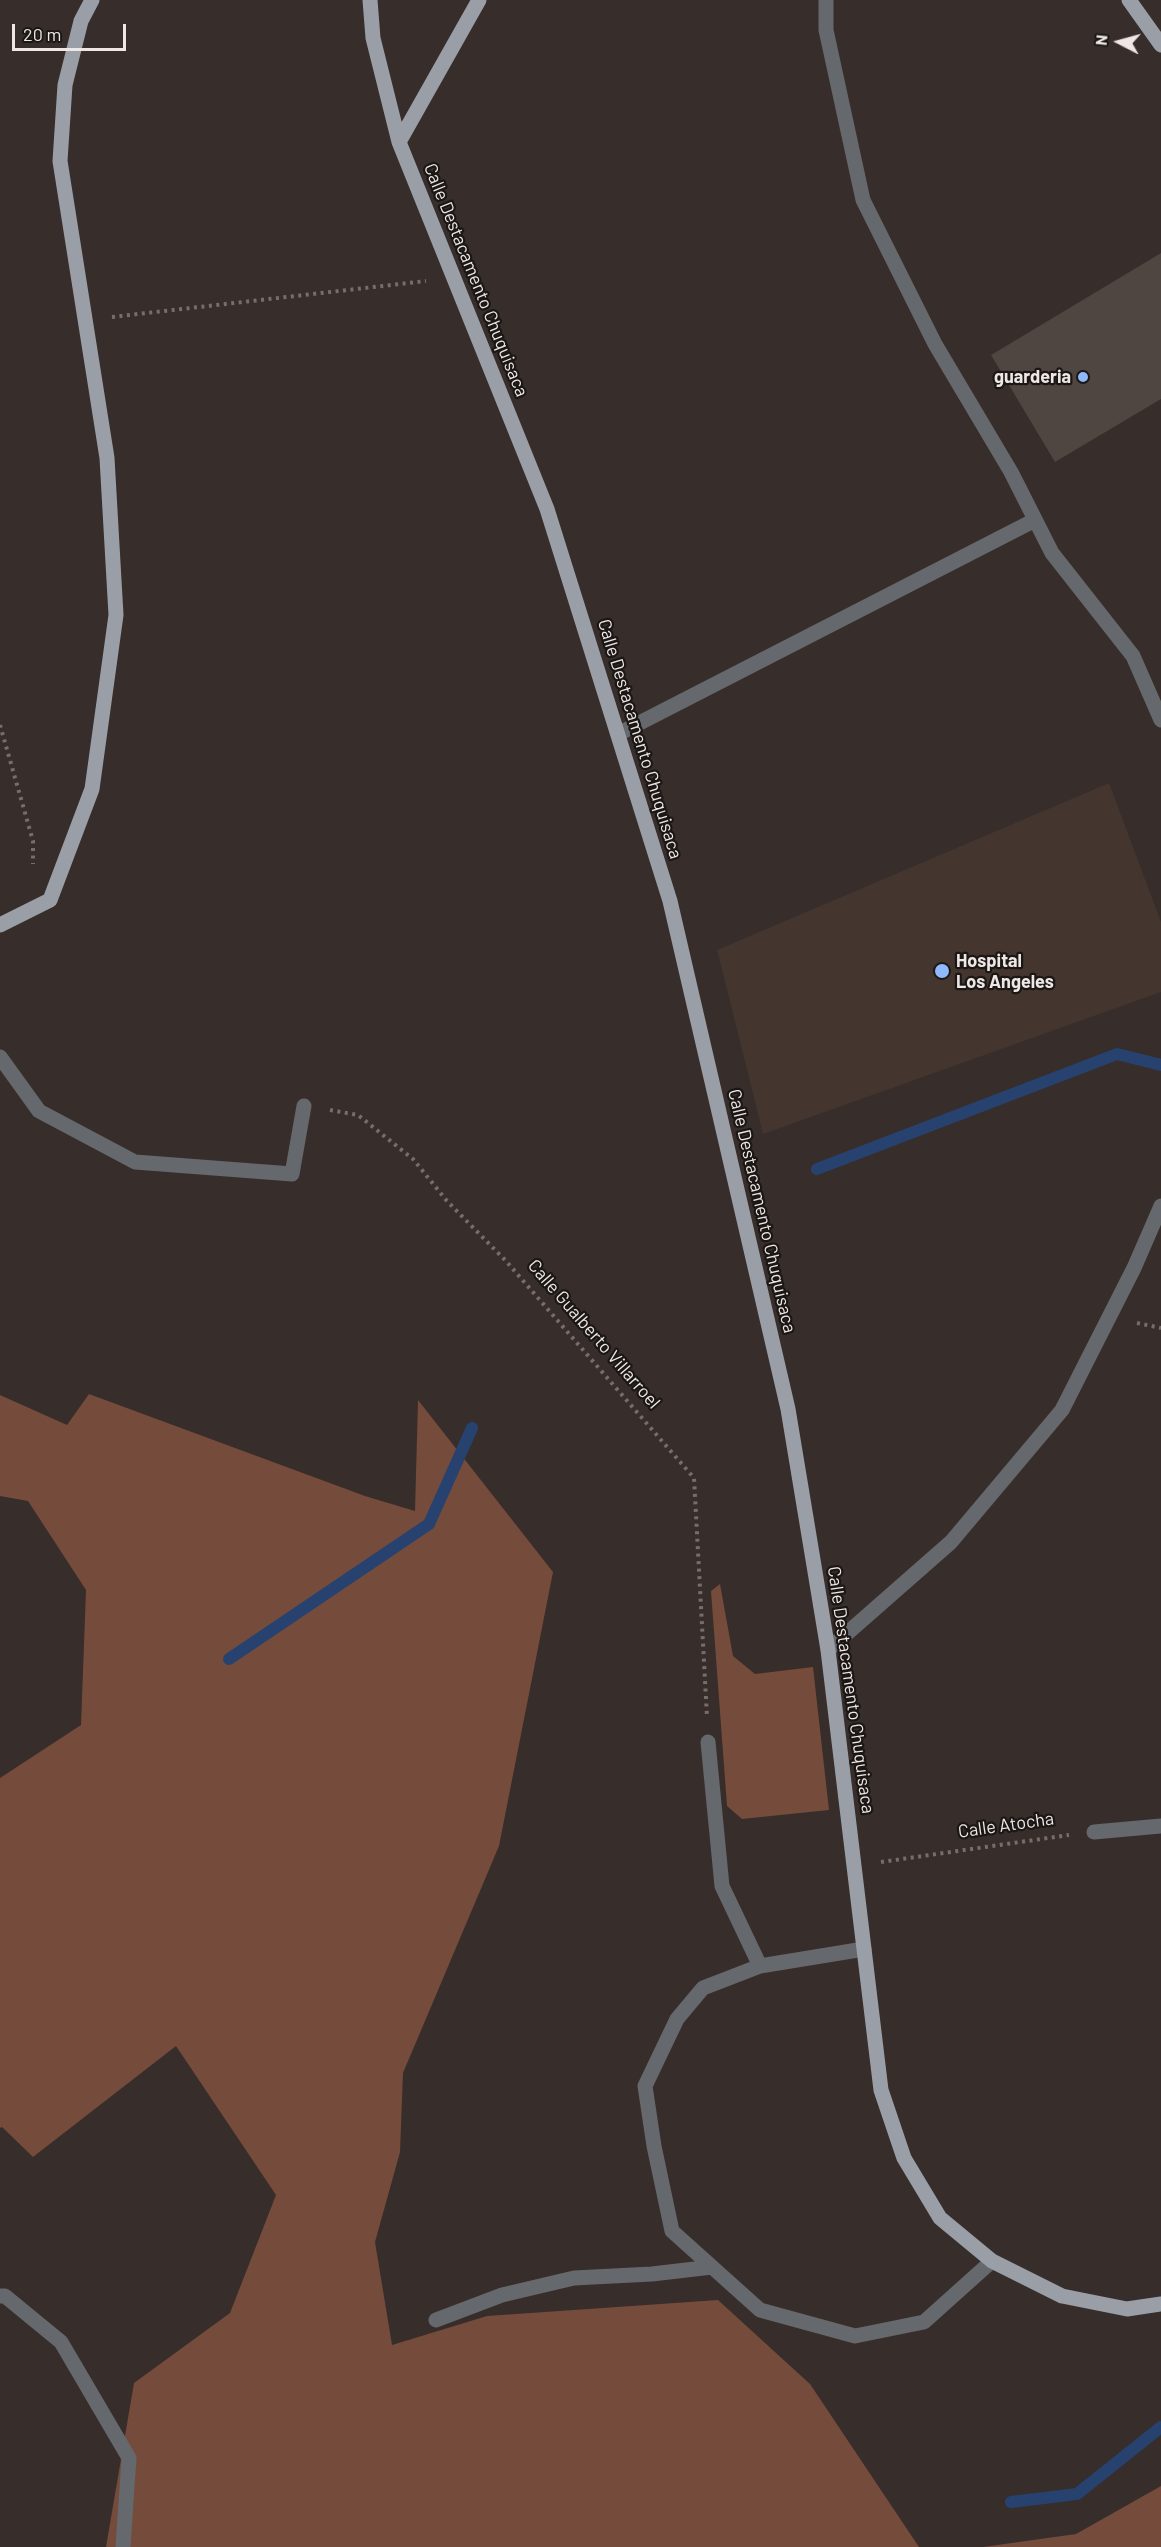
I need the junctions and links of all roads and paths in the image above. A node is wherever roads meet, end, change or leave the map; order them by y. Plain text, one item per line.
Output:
1 (92, 0) edge
2 (370, 0) edge
3 (479, 0) edge
4 (826, 0) edge
5 (1129, 0) edge
6 (1161, 45) edge
7 (399, 142) junction
8 (454, 278) junction
9 (85, 320) junction
10 (1035, 520) junction
11 (1161, 720) edge
12 (0, 725) edge
13 (618, 734) junction
14 (33, 909) junction
15 (0, 925) edge
16 (0, 1057) edge
17 (304, 1106) joint
18 (1161, 1206) edge
19 (828, 1650) junction
20 (708, 1742) joint
21 (1161, 1826) edge
22 (1094, 1832) joint
23 (856, 1865) junction
24 (864, 1949) junction
25 (760, 1966) junction
26 (992, 2261) junction
27 (712, 2267) junction
28 (0, 2296) edge
29 (1161, 2304) edge
30 (436, 2320) dead end
31 (123, 2547) edge

1 - 9 main road
2 - 7 main road, Calle Destacamento Chuquisaca
3 - 7 main road
4 - 10 street
5 - 6 main road
7 - 8 main road, Calle Destacamento Chuquisaca
8 - 9 path
8 - 13 main road, Calle Destacamento Chuquisaca
9 - 14 main road
10 - 11 street
10 - 13 street
12 - 14 path
13 - 19 main road, Calle Destacamento Chuquisaca
14 - 15 main road
16 - 17 street
17 - 20 path, Calle Gualberto Villarroel
18 - 19 street
19 - 23 main road, Calle Destacamento Chuquisaca
20 - 25 street
21 - 22 street
22 - 23 path, Calle Atocha
23 - 24 main road, Calle Destacamento Chuquisaca
24 - 25 street
24 - 26 main road, Calle Destacamento Chuquisaca
25 - 27 street
26 - 27 street
26 - 29 main road, Calle Destacamento Chuquisaca
27 - 30 street
28 - 31 street

